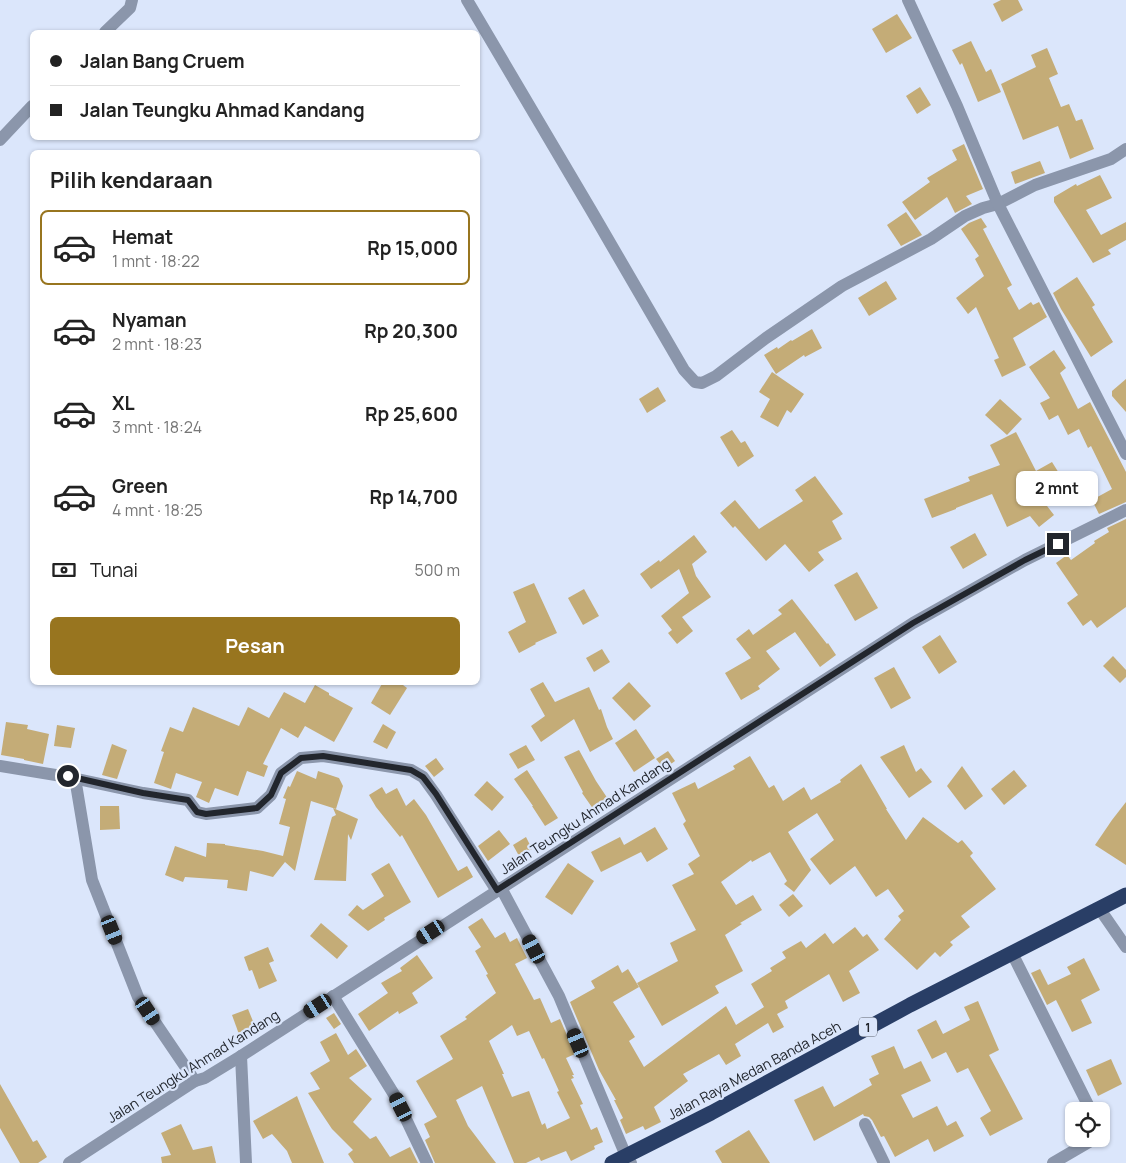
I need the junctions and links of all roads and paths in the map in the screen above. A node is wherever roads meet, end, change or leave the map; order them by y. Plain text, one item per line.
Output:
1 (132, 0) edge
2 (467, 0) edge
3 (908, 0) edge
4 (107, 30) edge
5 (30, 108) edge
6 (0, 140) edge
7 (1126, 149) edge
8 (998, 204) junction
9 (1126, 454) edge
10 (1126, 510) edge
11 (0, 766) edge
12 (75, 778) junction
13 (499, 889) junction
14 (1126, 895) edge
15 (1100, 908) junction
16 (1126, 947) edge
17 (1012, 953) junction
18 (333, 996) junction
19 (241, 1056) junction
20 (195, 1081) junction
21 (1086, 1102) edge
22 (866, 1124) dead end
23 (1080, 1147) edge
24 (628, 1159) edge
25 (69, 1163) edge
26 (246, 1163) edge
27 (427, 1163) edge
28 (612, 1163) edge
29 (884, 1163) edge
30 (1053, 1163) edge

1 - 4 street
2 - 8 street
3 - 8 street
5 - 6 street
7 - 8 street
8 - 9 street
10 - 13 street, Jalan Teungku Ahmad Kandang
11 - 12 street
12 - 13 street
12 - 20 street
13 - 18 street, Jalan Teungku Ahmad Kandang
13 - 24 street
14 - 15 highway, Jalan Raya Medan Banda Aceh / 1
15 - 16 street
15 - 17 highway, Jalan Raya Medan Banda Aceh / 1
17 - 21 street
17 - 24 highway, Jalan Raya Medan Banda Aceh / 1
18 - 19 street, Jalan Teungku Ahmad Kandang
18 - 27 street
19 - 20 street, Jalan Teungku Ahmad Kandang
19 - 26 street
20 - 25 street, Jalan Teungku Ahmad Kandang
22 - 29 street
23 - 30 street
24 - 28 highway, Jalan Raya Medan Banda Aceh / 1

